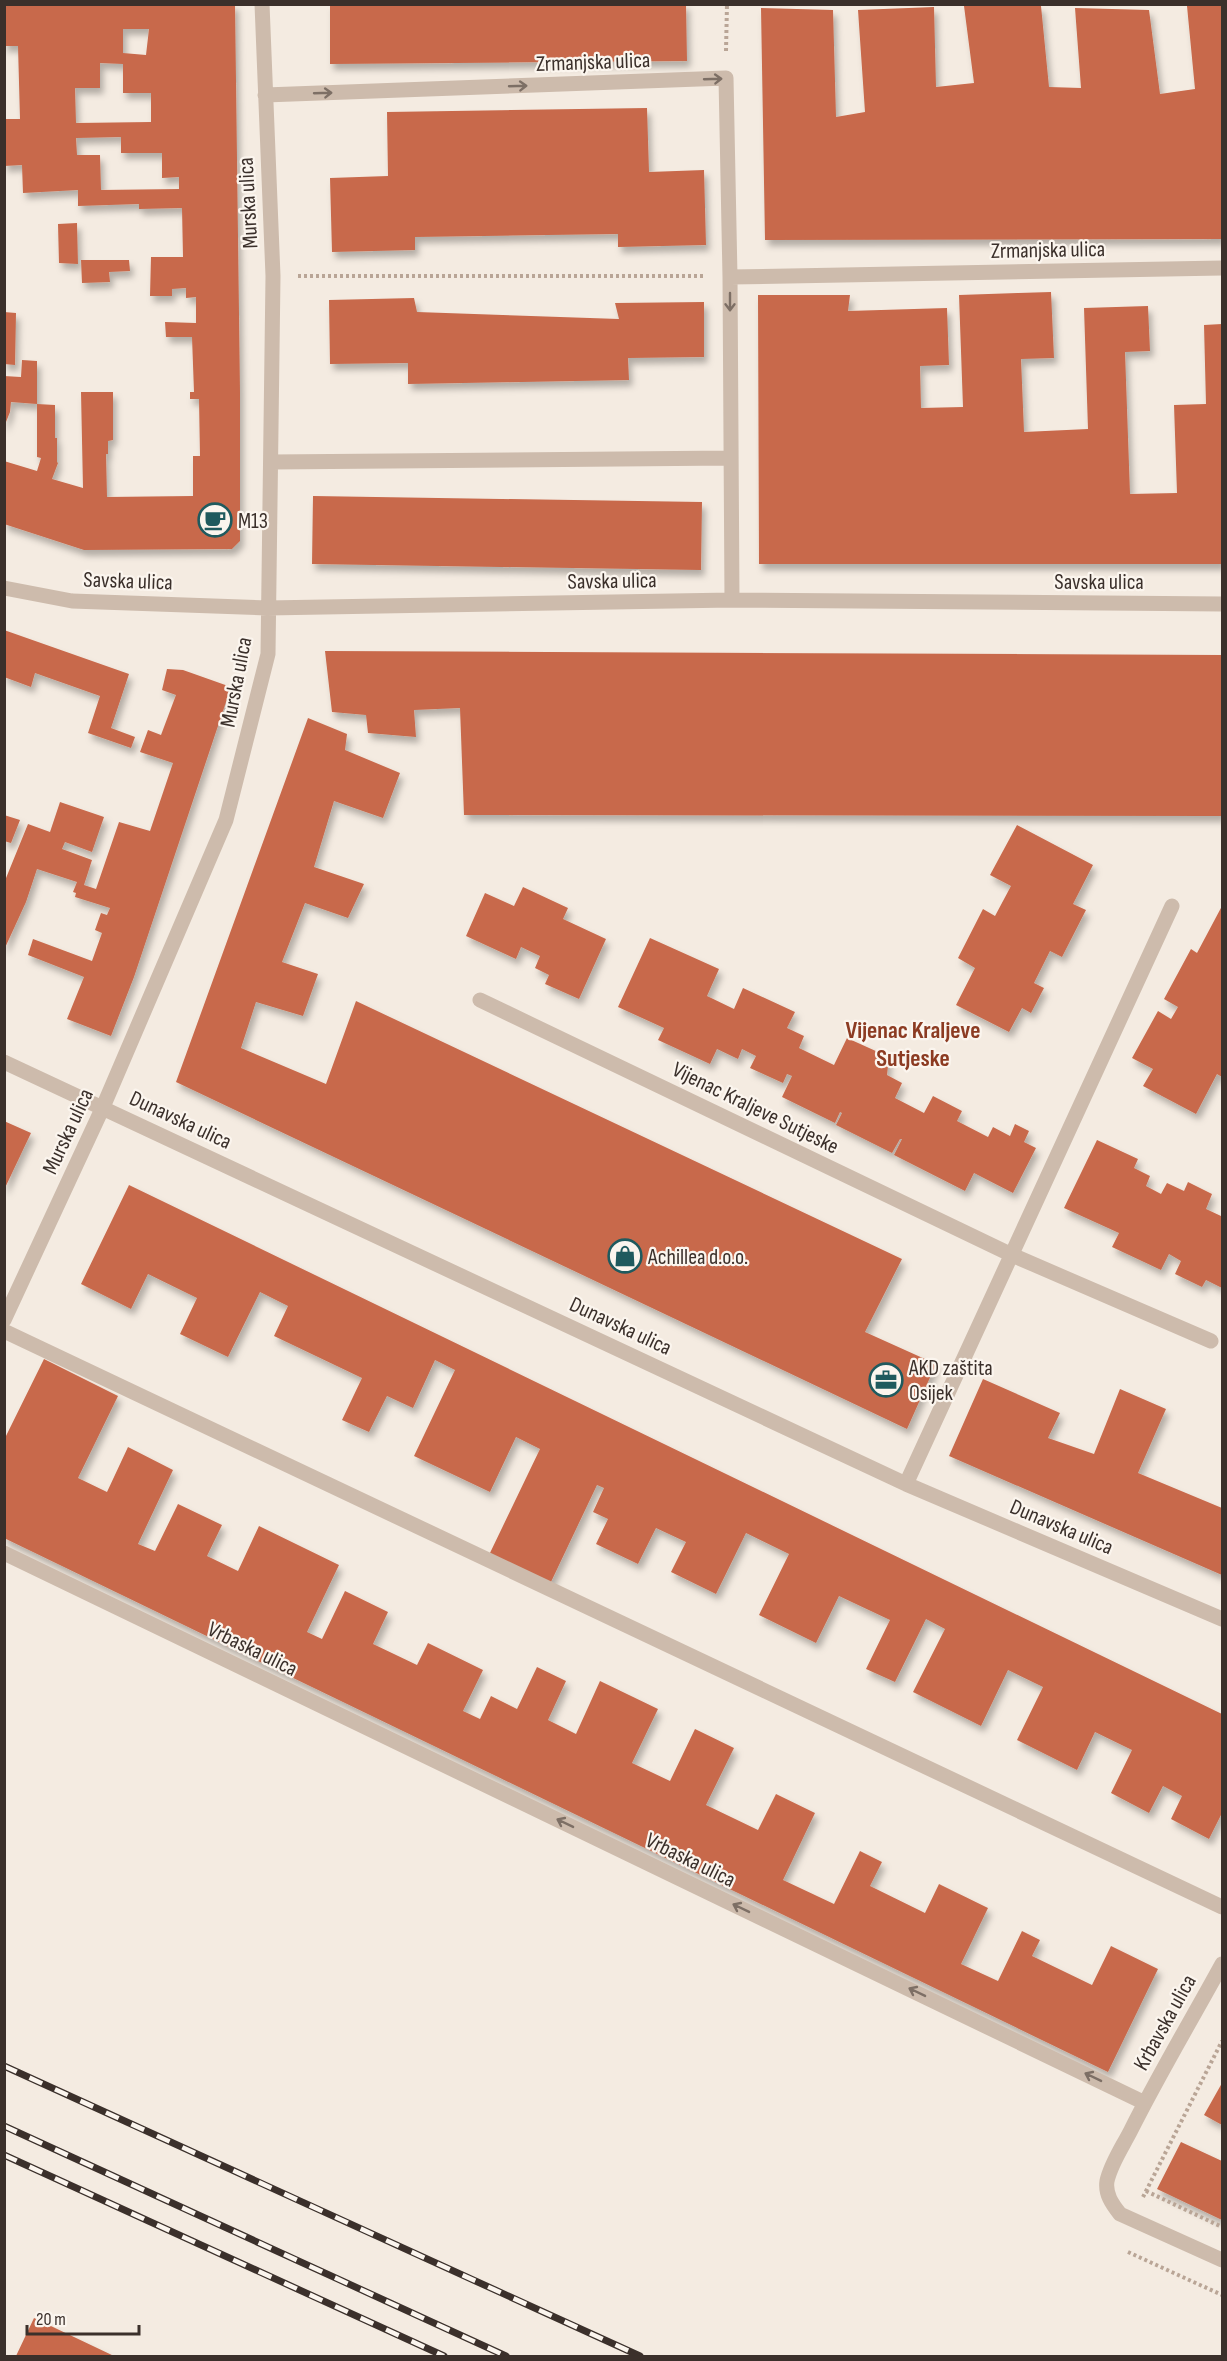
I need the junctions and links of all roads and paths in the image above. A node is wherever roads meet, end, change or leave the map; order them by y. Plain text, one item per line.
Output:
1 (262, 4) edge
2 (727, 4) edge
3 (726, 78) junction
4 (265, 95) junction
5 (1222, 268) edge
6 (273, 276) junction
7 (730, 277) junction
8 (731, 458) junction
9 (271, 462) junction
10 (4, 588) edge
11 (732, 600) junction
12 (1222, 604) edge
13 (267, 608) junction
14 (1172, 906) dead end
15 (480, 1000) dead end
16 (4, 1062) edge
17 (103, 1107) junction
18 (1012, 1255) junction
19 (4, 1320) edge
20 (4, 1330) edge
21 (1211, 1341) dead end
22 (906, 1484) junction
23 (4, 1553) edge
24 (1222, 1619) edge
25 (1222, 1907) edge
26 (1222, 1964) edge
27 (1222, 2041) edge
28 (1145, 2103) junction
29 (1146, 2191) junction
30 (1131, 2220) junction
31 (1222, 2227) edge
32 (1128, 2252) dead end
33 (1222, 2260) edge
34 (1222, 2295) edge

1 - 4 street, Murska ulica
2 - 3 path
4 -> 3 street, Zrmanjska ulica
3 - 7 street
4 - 6 street, Murska ulica
5 - 7 street, Zrmanjska ulica
6 - 7 path
6 - 9 street, Murska ulica
7 -> 8 street
8 - 9 street
8 - 11 street
9 - 13 street, Murska ulica
10 - 13 street, Savska ulica
11 - 12 street, Savska ulica
11 - 13 street, Savska ulica
13 - 17 street, Murska ulica
14 - 18 street
15 - 18 street, Vijenac Kraljeve Sutjeske
16 - 17 street, Dunavska ulica
17 - 19 street, Murska ulica
17 - 22 street, Dunavska ulica
18 - 21 street, Vijenac Kraljeve Sutjeske
18 - 22 street
20 - 25 street
22 - 24 street, Dunavska ulica
28 -> 23 street, Vrbaska ulica
26 - 28 street, Krbavska ulica
27 - 29 path
28 - 30 street
29 - 30 path
29 - 31 path
30 - 33 street
32 - 34 path

